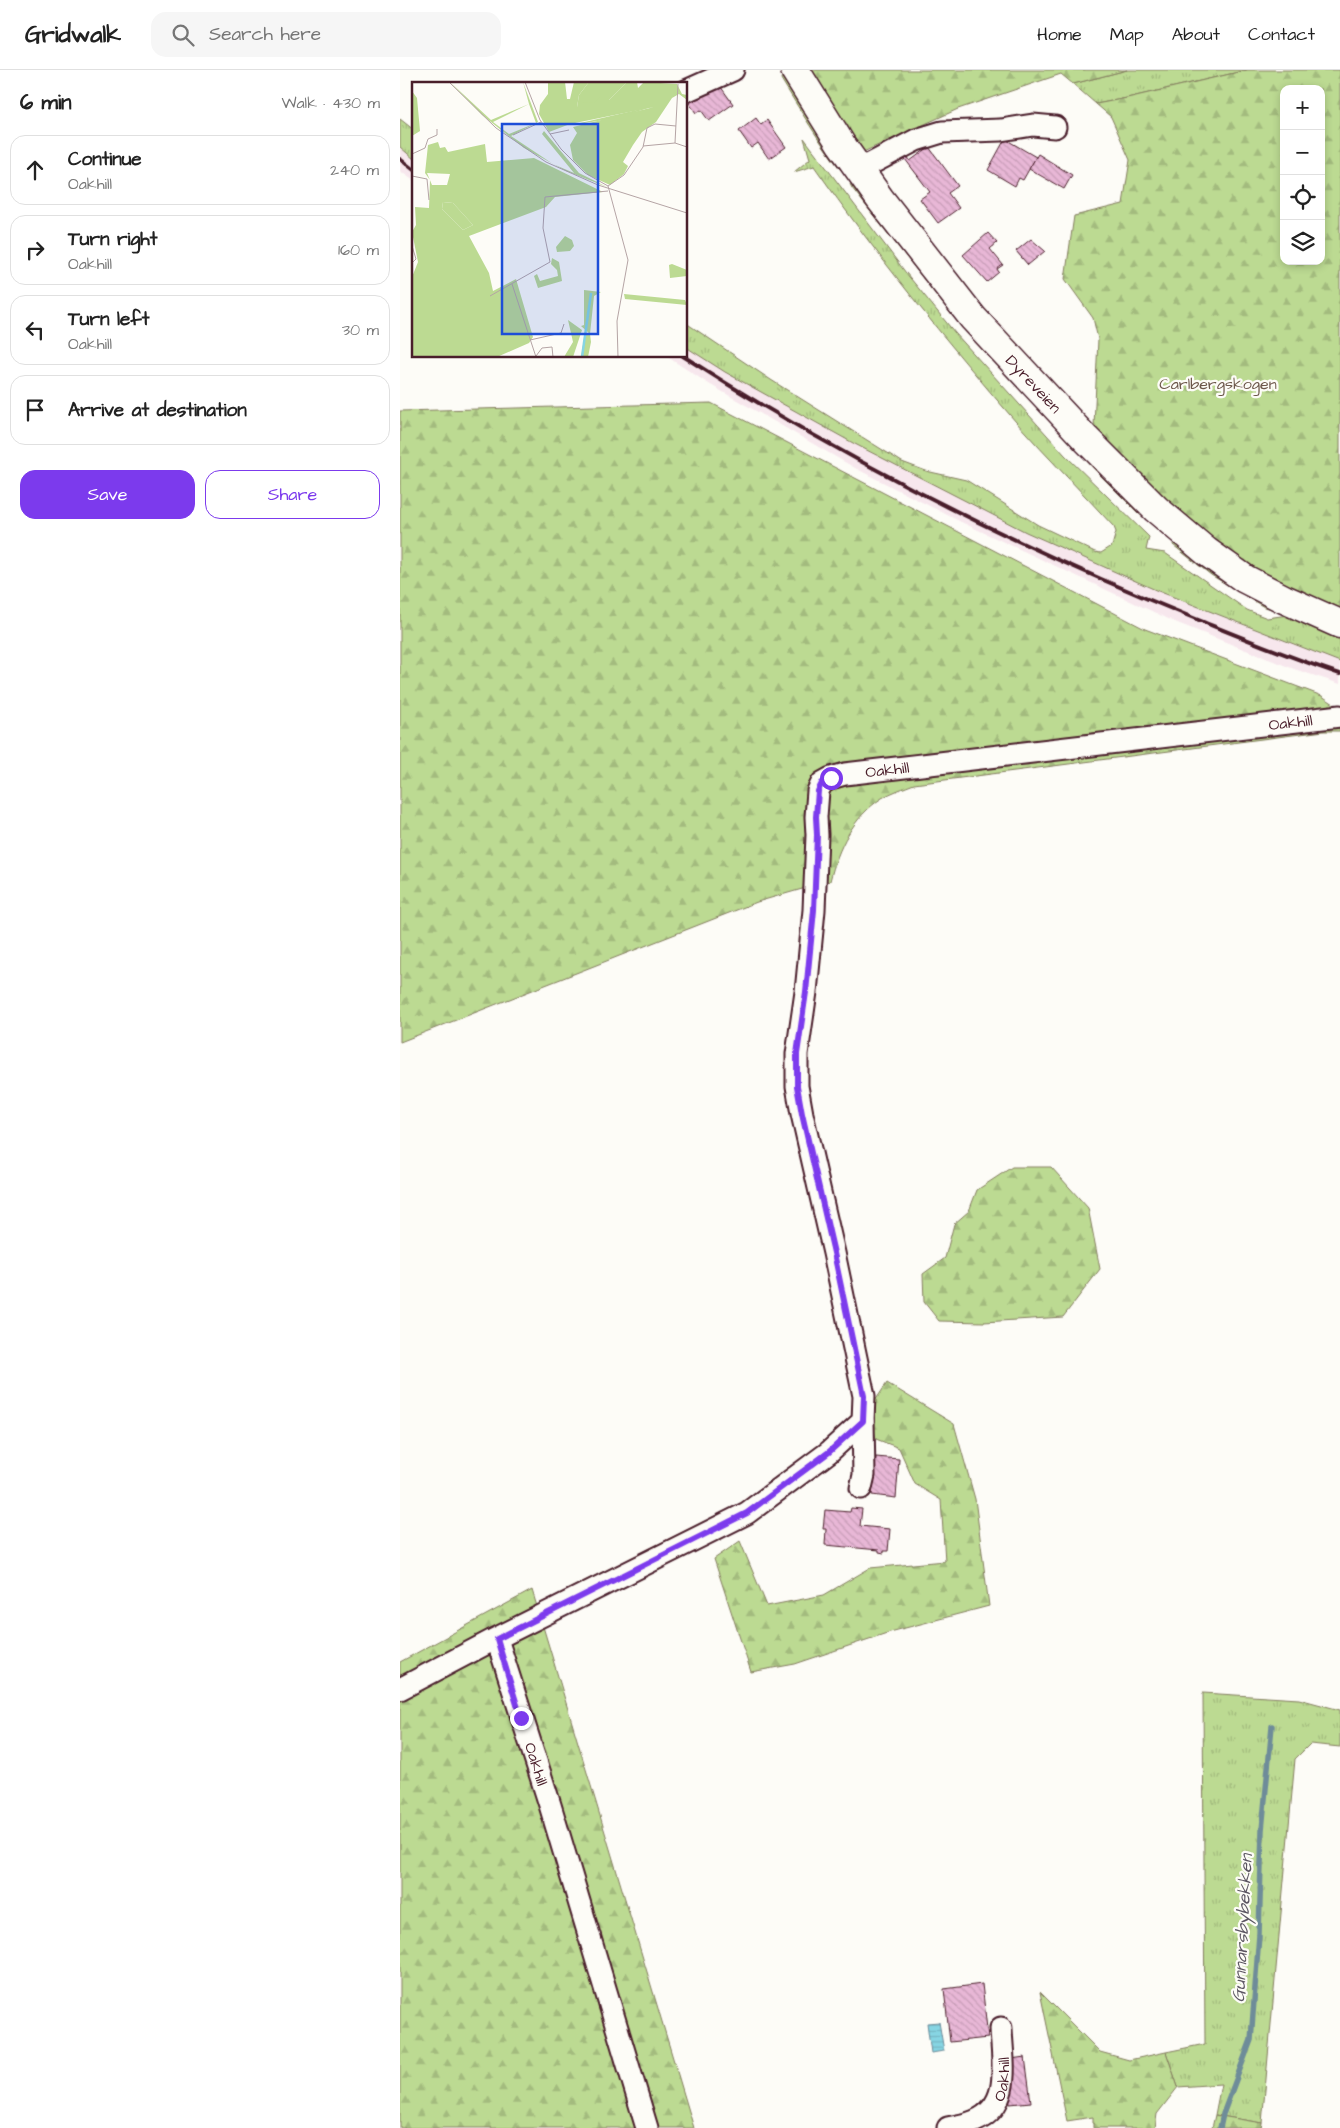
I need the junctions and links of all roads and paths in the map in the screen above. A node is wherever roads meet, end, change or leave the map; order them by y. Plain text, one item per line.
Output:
1 (733, 70) edge
2 (795, 70) edge
3 (688, 90) edge
4 (1055, 127) dead end
5 (859, 170) junction
6 (1340, 624) edge
7 (1340, 716) edge
8 (863, 1421) junction
9 (861, 1488) dead end
10 (497, 1639) junction
11 (400, 1689) edge
12 (1001, 2028) dead end
13 (647, 2128) edge
14 (948, 2128) edge

1 - 3 street
2 - 5 main road, Dyreveien
4 - 5 street
5 - 6 main road, Dyreveien
7 - 8 street, Oakhill
8 - 9 street
8 - 10 street
10 - 11 street
10 - 13 street, Oakhill
12 - 14 street, Oakhill

